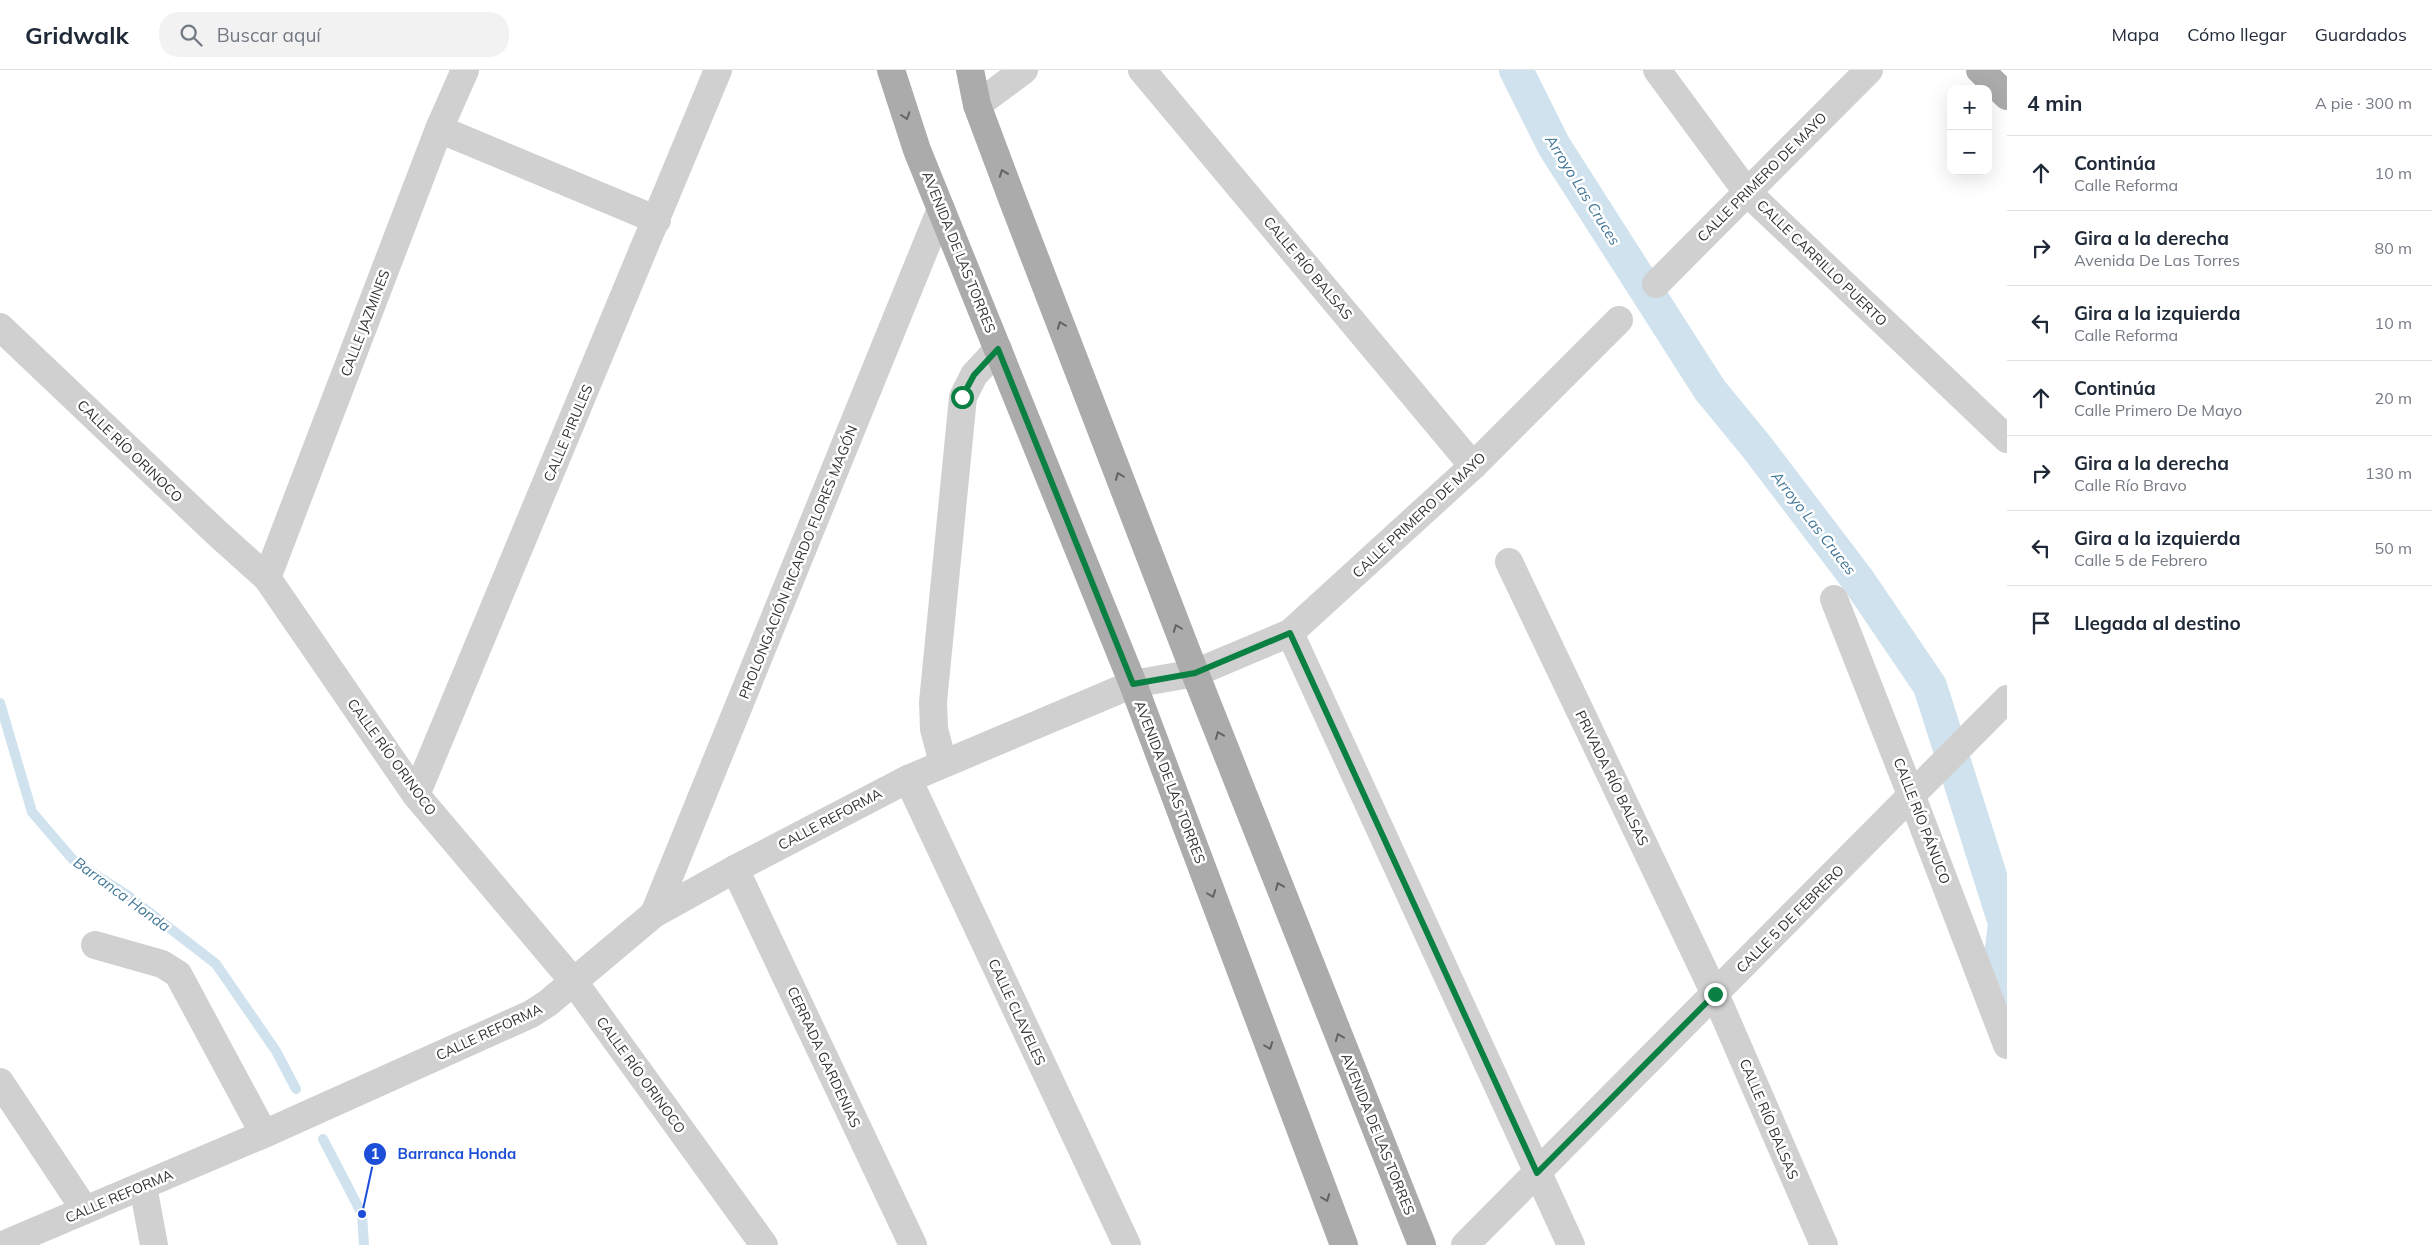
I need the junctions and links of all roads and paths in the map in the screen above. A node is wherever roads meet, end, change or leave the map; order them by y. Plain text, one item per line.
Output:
1 (464, 70) edge
2 (718, 70) edge
3 (891, 70) edge
4 (970, 70) edge
5 (1024, 70) edge
6 (1142, 70) edge
7 (1657, 70) edge
8 (1869, 70) edge
9 (1980, 70) edge
10 (2007, 96) edge
11 (977, 105) junction
12 (439, 129) junction
13 (1747, 192) junction
14 (941, 209) junction
15 (657, 220) junction
16 (1656, 284) dead end
17 (1619, 320) dead end
18 (0, 327) edge
19 (998, 349) junction
20 (2007, 439) edge
21 (1473, 466) junction
22 (1509, 562) dead end
23 (267, 578) junction
24 (1834, 599) dead end
25 (1290, 633) junction
26 (1195, 673) junction
27 (1133, 684) junction
28 (2007, 699) edge
29 (943, 763) junction
30 (908, 779) junction
31 (1920, 788) junction
32 (416, 795) junction
33 (735, 869) junction
34 (654, 914) junction
35 (95, 945) dead end
36 (574, 982) junction
37 (1715, 994) junction
38 (2007, 1044) edge
39 (0, 1082) edge
40 (264, 1134) junction
41 (1537, 1173) junction
42 (143, 1186) junction
43 (85, 1210) junction
44 (3, 1245) edge
45 (154, 1245) edge
46 (764, 1245) edge
47 (913, 1245) edge
48 (1127, 1245) edge
49 (1344, 1245) edge
50 (1422, 1245) edge
51 (1466, 1245) edge
52 (1571, 1245) edge
53 (1824, 1245) edge

1 - 12 street, CALLE JAZMINES
2 - 15 street, CALLE PIRULES
3 -> 14 main road, AVENIDA DE LAS TORRES
4 - 11 main road, AVENIDA DE LAS TORRES
5 - 11 street
6 - 21 street, CALLE RÍO BALSAS
7 - 13 street, CALLE CARRILLO PUERTO
8 - 13 street, CALLE PRIMERO DE MAYO
9 - 10 main road
26 -> 11 main road, AVENIDA DE LAS TORRES
12 - 15 street
12 - 23 street, CALLE JAZMINES
13 - 16 street, CALLE PRIMERO DE MAYO
13 - 20 street, CALLE CARRILLO PUERTO
14 - 19 main road, AVENIDA DE LAS TORRES
14 - 34 street, PROLONGACIÓN RICARDO FLORES MAGÓN
15 - 32 street, CALLE PIRULES
17 - 21 street, CALLE PRIMERO DE MAYO
18 - 23 street, CALLE RÍO ORINOCO
19 - 27 main road, AVENIDA DE LAS TORRES
19 - 29 street
21 - 25 street, CALLE PRIMERO DE MAYO
22 - 37 street, PRIVADA RÍO BALSAS
23 - 32 street, CALLE RÍO ORINOCO
24 - 31 street, CALLE RÍO PÁNUCO
25 - 26 street, CALLE PRIMERO DE MAYO
25 - 41 street
26 - 27 street, CALLE REFORMA
50 -> 26 main road, AVENIDA DE LAS TORRES
27 - 29 street, CALLE REFORMA
27 -> 49 main road, AVENIDA DE LAS TORRES
28 - 31 street, CALLE 5 DE FEBRERO
29 - 30 street, CALLE REFORMA
30 - 33 street, CALLE REFORMA
30 - 48 street, CALLE CLAVELES
31 - 37 street, CALLE 5 DE FEBRERO
31 - 38 street, CALLE RÍO PÁNUCO
32 - 36 street, CALLE RÍO ORINOCO
33 - 34 street, CALLE REFORMA
33 - 47 street, CERRADA GARDENIAS
34 - 36 street, CALLE REFORMA
35 - 40 street
36 - 40 street, CALLE REFORMA
36 - 46 street, CALLE RÍO ORINOCO
37 - 41 street, CALLE 5 DE FEBRERO
37 - 53 street, CALLE RÍO BALSAS
39 - 43 street
40 - 42 street, CALLE REFORMA
41 - 51 street, CALLE 5 DE FEBRERO
41 - 52 street
42 - 43 street, CALLE REFORMA
42 - 45 street
43 - 44 street, CALLE REFORMA

